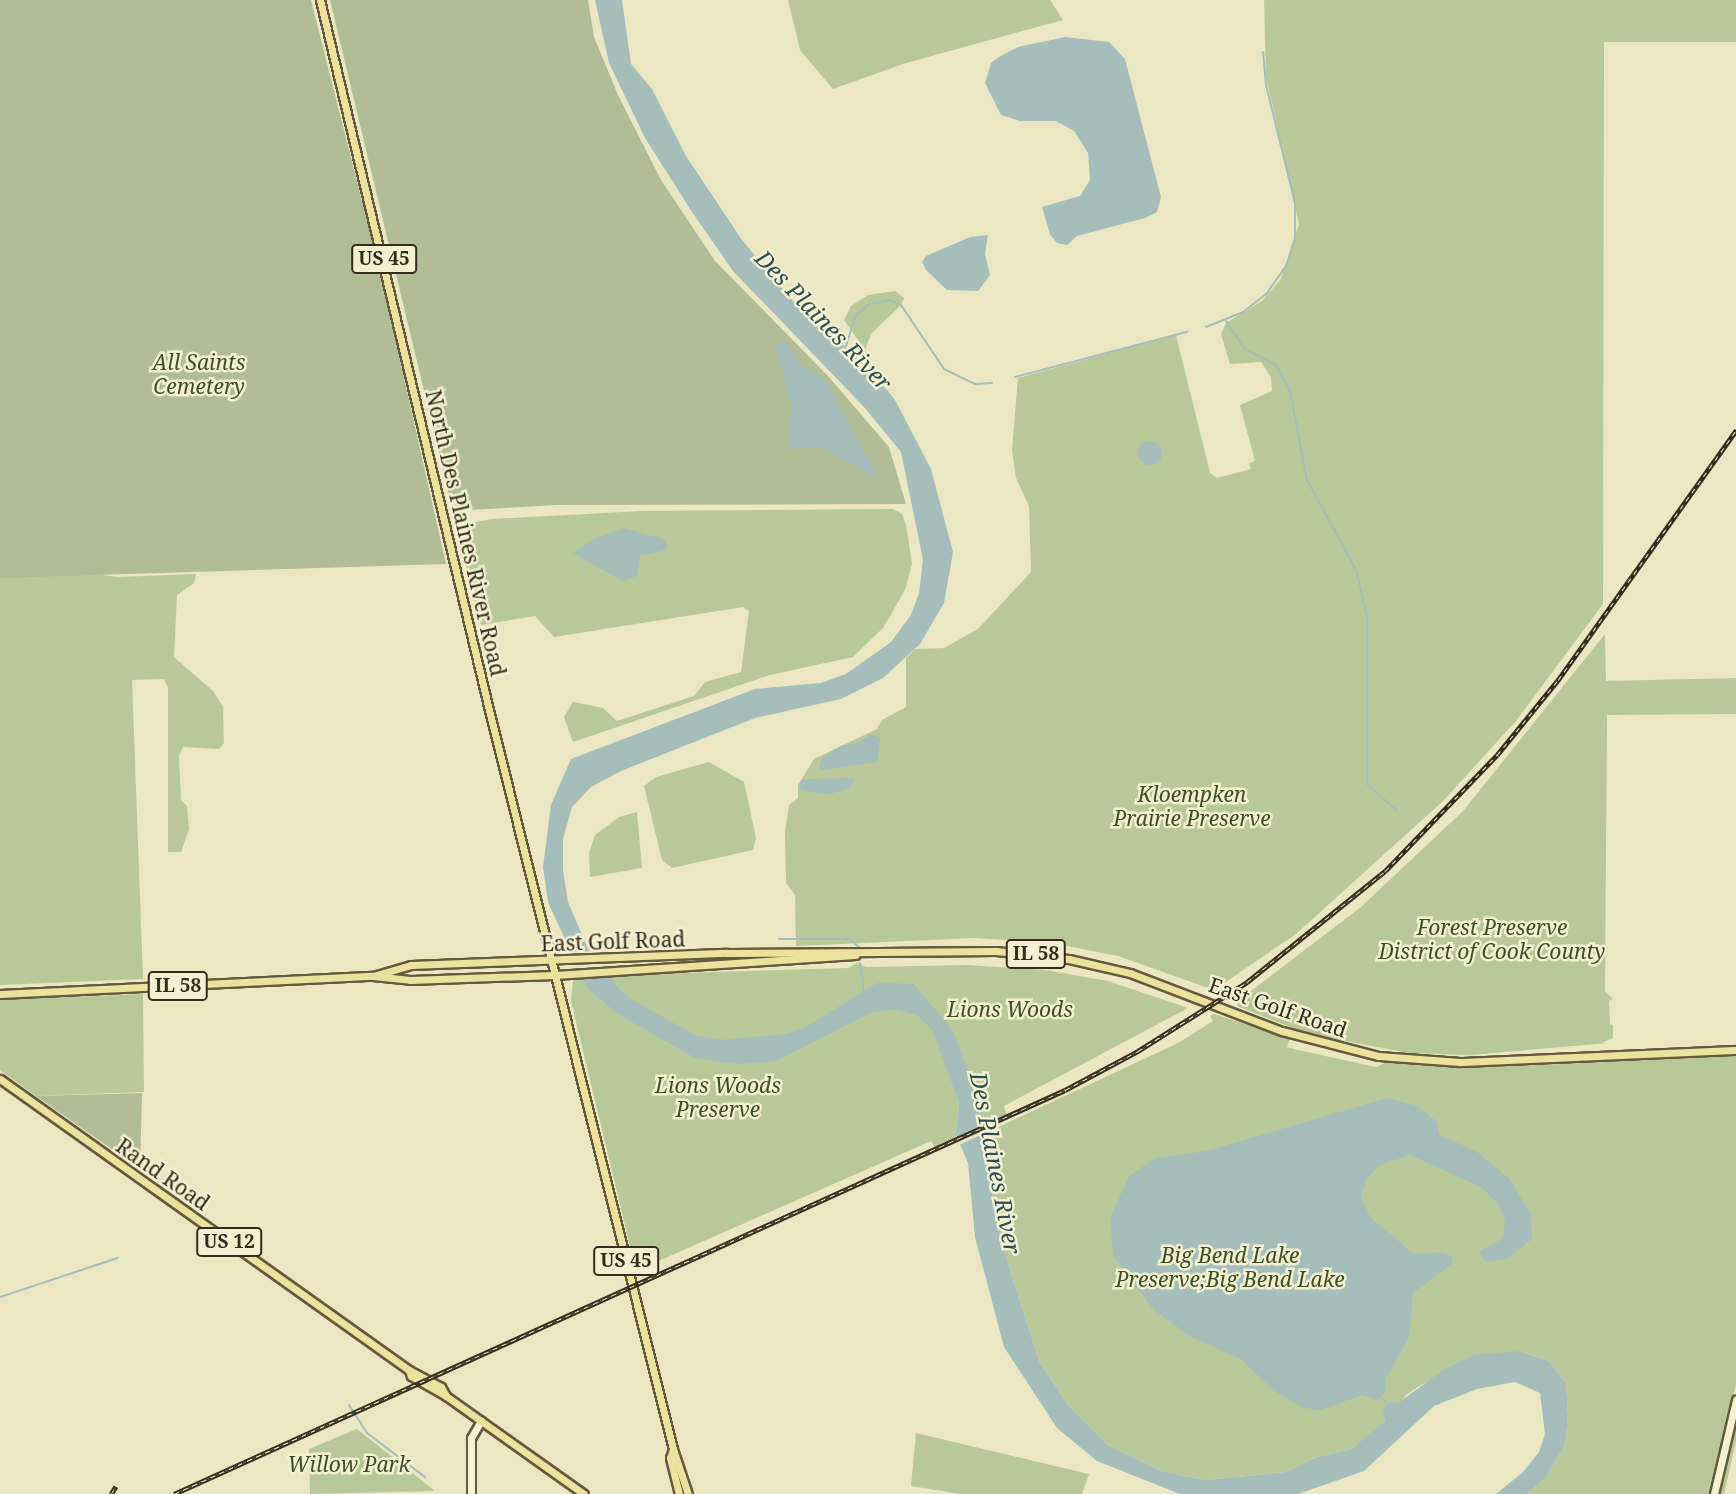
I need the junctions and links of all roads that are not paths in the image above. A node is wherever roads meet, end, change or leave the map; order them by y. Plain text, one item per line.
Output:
1 (320, 0) edge
2 (856, 955) junction
3 (552, 962) junction
4 (555, 975) junction
5 (373, 976) junction
6 (0, 994) edge
7 (1736, 1050) edge
8 (4, 1082) edge
9 (0, 1092) edge
10 (1736, 1400) edge
11 (481, 1421) junction
12 (673, 1449) junction
13 (471, 1494) edge
14 (584, 1494) edge
15 (679, 1494) edge
16 (688, 1494) edge
17 (1714, 1494) edge

1 - 3 main road, North Des Plaines River Road / US 45
2 - 3 main road, East Golf Road / IL 58
2 - 4 main road, East Golf Road / IL 58
2 - 7 main road, East Golf Road / IL 58
3 - 4 main road, North Des Plaines River Road / US 45
3 - 5 main road, East Golf Road / IL 58
4 - 5 main road, East Golf Road / IL 58
4 - 12 main road, North Des Plaines River Road / US 45
5 - 6 main road, East Golf Road / IL 58
8 - 9 street
8 - 11 main road, Rand Road / US 12
10 - 17 street
11 - 13 street
11 - 14 main road, Rand Road / US 12
12 - 15 main road, US 45
12 - 16 main road, US 45

